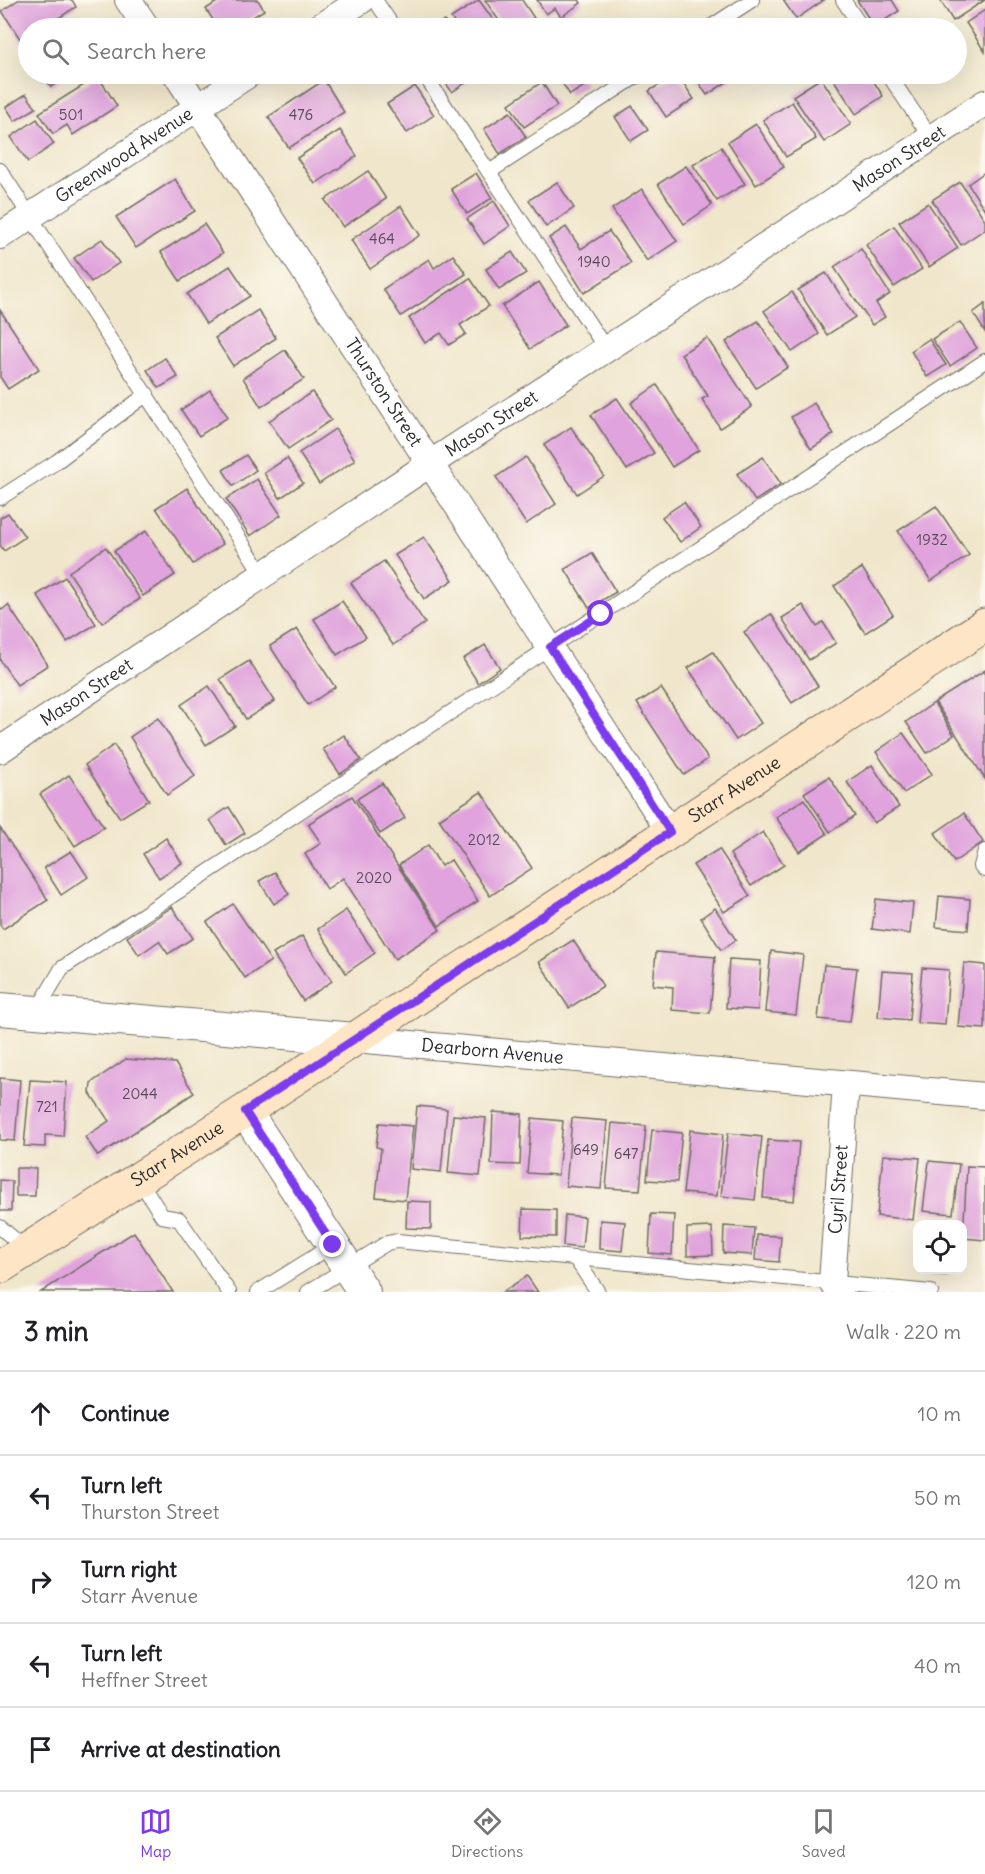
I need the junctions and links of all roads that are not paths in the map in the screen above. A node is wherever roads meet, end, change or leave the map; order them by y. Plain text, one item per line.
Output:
1 (128, 0) edge
2 (362, 0) edge
3 (375, 0) edge
4 (752, 0) edge
5 (843, 0) edge
6 (140, 18) edge
7 (334, 18) edge
8 (387, 18) edge
9 (724, 18) edge
10 (855, 18) edge
11 (183, 84) edge
12 (234, 84) edge
13 (431, 84) edge
14 (625, 84) edge
15 (895, 84) edge
16 (985, 103) edge
17 (198, 107) junction
18 (931, 138) junction
19 (0, 170) edge
20 (489, 172) junction
21 (30, 216) junction
22 (0, 236) edge
23 (606, 349) junction
24 (985, 361) edge
25 (147, 394) junction
26 (431, 463) junction
27 (0, 498) edge
28 (263, 575) junction
29 (985, 625) edge
30 (550, 647) junction
31 (0, 750) edge
32 (670, 832) junction
33 (985, 851) edge
34 (985, 870) edge
35 (0, 1009) edge
36 (36, 1012) junction
37 (355, 1039) junction
38 (846, 1084) junction
39 (985, 1096) edge
40 (245, 1111) junction
41 (139, 1179) junction
42 (0, 1227) edge
43 (575, 1258) junction
44 (13, 1259) edge
45 (348, 1268) edge
46 (835, 1287) edge
47 (229, 1292) edge
48 (258, 1292) edge
49 (308, 1292) edge
50 (598, 1292) edge
51 (931, 1292) edge

1 - 6 street
2 - 7 street
3 - 8 lane
4 - 9 lane
5 - 10 lane
11 - 17 street, Thurston Street
12 - 17 street, Greenwood Avenue
13 - 20 lane
14 - 20 lane
15 - 18 lane
16 - 18 street, Mason Street
17 - 21 street, Greenwood Avenue
17 - 26 street, Thurston Street
18 - 23 street, Mason Street
19 - 21 lane
20 - 23 lane
21 - 22 street, Greenwood Avenue
21 - 25 lane
23 - 26 street, Mason Street
24 - 30 lane
25 - 27 lane
25 - 28 lane
26 - 28 street, Mason Street
26 - 30 street, Thurston Street
28 - 31 street, Mason Street
29 - 32 main road, Starr Avenue
30 - 32 street, Thurston Street
30 - 36 lane
32 - 37 main road, Starr Avenue
33 - 34 lane
35 - 36 street, Dearborn Avenue
36 - 37 street, Dearborn Avenue
37 - 38 street, Dearborn Avenue
37 - 40 main road, Starr Avenue
38 - 39 street, Dearborn Avenue
38 - 46 street, Cyril Street
40 - 41 main road, Starr Avenue
40 - 45 street
41 - 44 main road, Starr Avenue
41 - 47 lane
42 - 44 lane
43 - 45 lane
43 - 46 lane
43 - 50 lane
45 - 48 lane
45 - 49 lane
46 - 51 lane

